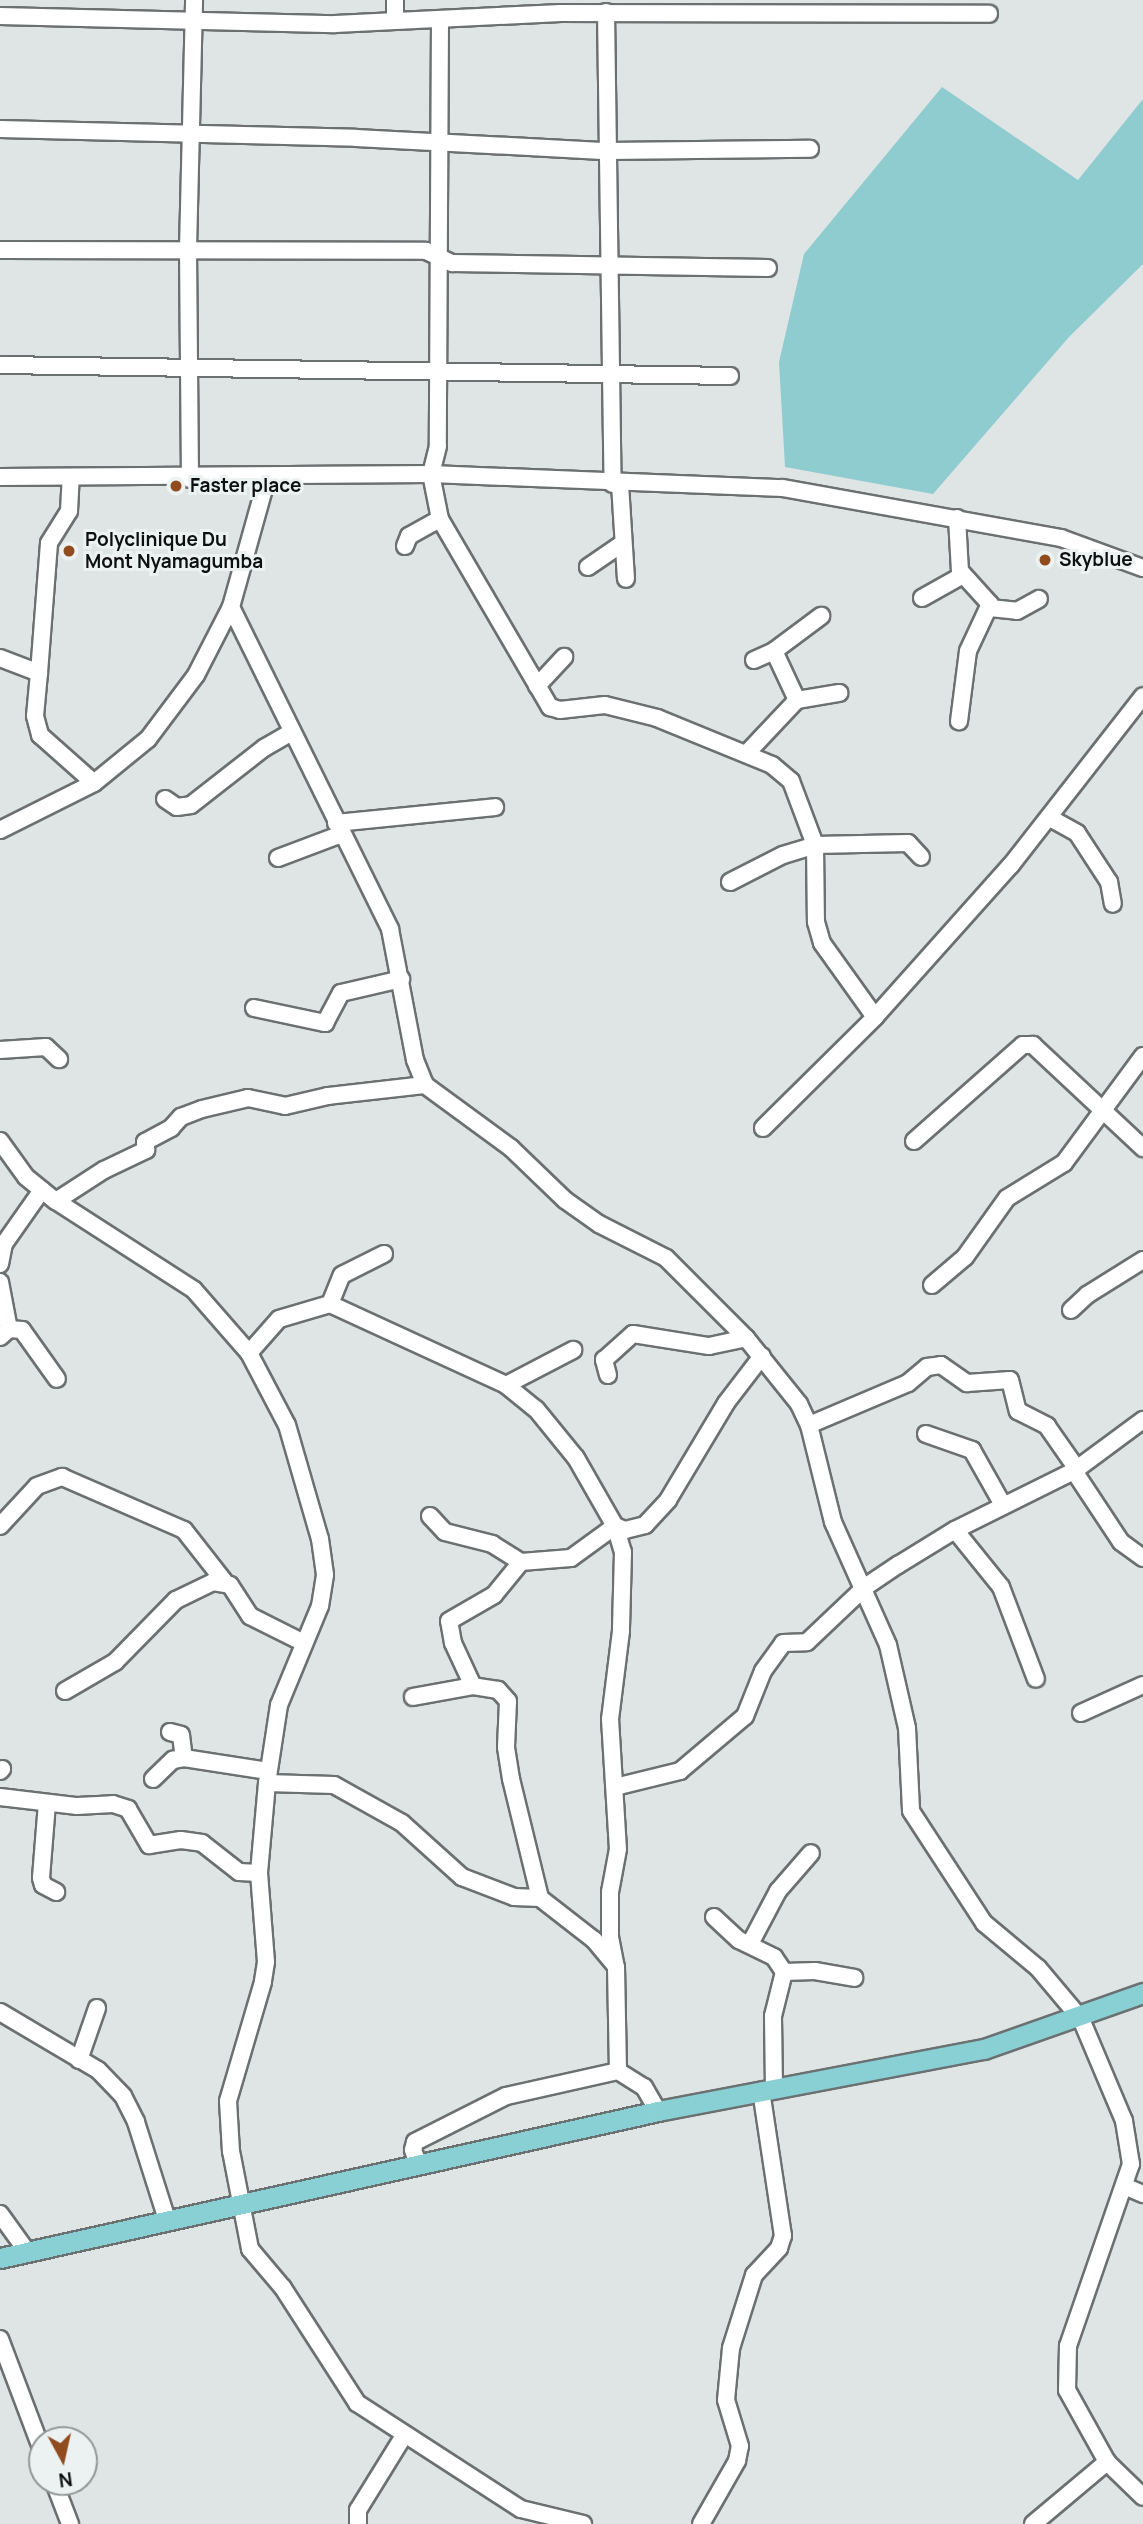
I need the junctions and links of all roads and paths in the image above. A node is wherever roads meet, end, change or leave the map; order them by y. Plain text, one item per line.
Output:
1 (194, 0) edge
2 (395, 0) edge
3 (563, 6) edge
4 (770, 6) edge
5 (606, 12) junction
6 (989, 15) dead end
7 (0, 16) edge
8 (194, 19) junction
9 (396, 20) junction
10 (440, 20) junction
11 (0, 129) edge
12 (189, 133) junction
13 (440, 145) junction
14 (810, 149) dead end
15 (607, 151) junction
16 (188, 249) junction
17 (0, 250) edge
18 (438, 257) junction
19 (610, 264) junction
20 (768, 268) dead end
21 (0, 365) edge
22 (190, 365) junction
23 (437, 368) junction
24 (611, 372) junction
25 (730, 376) dead end
26 (431, 474) junction
27 (0, 477) edge
28 (71, 478) junction
29 (267, 478) junction
30 (190, 479) junction
31 (616, 484) junction
32 (957, 518) junction
33 (440, 519) junction
34 (623, 543) junction
35 (405, 546) dead end
36 (588, 568) dead end
37 (1143, 568) edge
38 (963, 575) junction
39 (626, 579) dead end
40 (922, 598) dead end
41 (1039, 599) dead end
42 (231, 607) junction
43 (990, 607) junction
44 (821, 616) dead end
45 (774, 651) junction
46 (0, 657) edge
47 (564, 657) dead end
48 (754, 660) dead end
49 (39, 673) junction
50 (537, 687) junction
51 (839, 693) dead end
52 (1143, 696) edge
53 (797, 700) junction
54 (959, 721) dead end
55 (292, 733) junction
56 (747, 753) junction
57 (94, 783) junction
58 (165, 799) dead end
59 (495, 807) dead end
60 (1049, 818) junction
61 (339, 828) junction
62 (0, 830) edge
63 (815, 845) junction
64 (921, 857) dead end
65 (278, 858) dead end
66 (730, 882) dead end
67 (1113, 904) dead end
68 (401, 979) junction
69 (254, 1007) dead end
70 (875, 1017) junction
71 (0, 1050) edge
72 (1143, 1056) edge
73 (59, 1059) dead end
74 (425, 1085) junction
75 (1103, 1112) junction
76 (762, 1128) dead end
77 (0, 1141) edge
78 (914, 1141) dead end
79 (1143, 1148) edge
80 (42, 1190) junction
81 (56, 1201) junction
82 (2, 1246) edge
83 (384, 1254) dead end
84 (1143, 1260) edge
85 (0, 1264) edge
86 (0, 1282) edge
87 (932, 1285) dead end
88 (330, 1304) junction
89 (1071, 1310) dead end
90 (5, 1333) edge
91 (746, 1338) junction
92 (573, 1350) dead end
93 (249, 1353) junction
94 (762, 1356) junction
95 (608, 1375) dead end
96 (57, 1379) dead end
97 (506, 1385) junction
98 (1143, 1420) edge
99 (809, 1425) junction
100 (926, 1434) dead end
101 (1076, 1470) junction
102 (1003, 1506) junction
103 (430, 1516) dead end
104 (615, 1526) junction
105 (0, 1527) edge
106 (955, 1530) junction
107 (1143, 1558) edge
108 (521, 1562) junction
109 (224, 1581) junction
110 (865, 1587) junction
111 (304, 1643) junction
112 (1036, 1679) dead end
113 (1143, 1685) edge
114 (472, 1686) junction
115 (65, 1690) dead end
116 (413, 1698) dead end
117 (1081, 1713) dead end
118 (170, 1731) dead end
119 (184, 1758) junction
120 (268, 1777) junction
121 (153, 1779) dead end
122 (615, 1787) junction
123 (0, 1797) edge
124 (47, 1803) junction
125 (811, 1853) dead end
126 (259, 1873) junction
127 (56, 1892) dead end
128 (540, 1898) junction
129 (714, 1917) dead end
130 (751, 1942) junction
131 (616, 1967) junction
132 (784, 1972) junction
133 (854, 1978) dead end
134 (1143, 1993) edge
135 (97, 2008) dead end
136 (0, 2012) edge
137 (1081, 2019) junction
138 (79, 2060) junction
139 (618, 2071) junction
140 (768, 2090) junction
141 (658, 2111) junction
142 (418, 2164) junction
143 (1124, 2186) junction
144 (1143, 2194) edge
145 (240, 2203) junction
146 (0, 2214) edge
147 (167, 2220) junction
148 (26, 2250) junction
149 (0, 2258) edge
150 (0, 2339) edge
151 (33, 2426) edge
152 (403, 2437) junction
153 (1107, 2462) junction
154 (59, 2496) edge
155 (1143, 2497) edge
156 (521, 2509) junction
157 (70, 2524) edge
158 (358, 2524) edge
159 (513, 2524) edge
160 (583, 2524) edge
161 (701, 2524) edge
162 (1033, 2524) edge

1 - 8 street
2 - 9 street
3 - 5 street
3 - 10 street
4 - 5 street
4 - 6 street
5 - 15 street
7 - 8 street
8 - 9 street
8 - 12 street
9 - 10 street
10 - 13 street
11 - 12 street
12 - 13 street
12 - 16 street
13 - 15 street
13 - 18 street
14 - 15 street
15 - 19 street
16 - 17 street
16 - 18 street
16 - 22 street
18 - 19 street
18 - 23 street
19 - 20 street
19 - 24 street
21 - 22 street
22 - 23 street
22 - 30 street
23 - 24 street
23 - 26 street
24 - 25 street
24 - 31 street
26 - 29 street
26 - 31 street
26 - 33 street
27 - 28 street
28 - 30 street
28 - 49 street
29 - 30 street
29 - 42 street
31 - 32 street
31 - 34 street
32 - 37 street
32 - 38 street
33 - 35 street
33 - 50 street
34 - 36 street
34 - 39 street
38 - 40 street
38 - 43 street
41 - 43 street
42 - 55 street
42 - 57 street
43 - 54 street
44 - 45 street
45 - 48 street
45 - 53 street
46 - 49 street
47 - 50 street
49 - 57 street
50 - 56 street
51 - 53 street
52 - 60 street
53 - 56 street
55 - 58 street
55 - 61 street
56 - 63 street
57 - 62 street
59 - 61 street
60 - 67 street
60 - 70 street
61 - 65 street
61 - 68 street
63 - 64 street
63 - 66 street
63 - 70 street
68 - 69 street
68 - 74 street
70 - 76 street
71 - 73 street
72 - 75 street
74 - 81 street
74 - 91 street
75 - 78 street
75 - 79 street
75 - 87 street
77 - 80 street
80 - 81 street
80 - 82 street
81 - 93 street
82 - 85 street
83 - 88 street
84 - 89 street
86 - 90 street
88 - 93 street
88 - 97 street
90 - 96 street
91 - 94 street
91 - 95 street
92 - 97 street
93 - 111 street
94 - 99 street
94 - 104 street
97 - 104 street
98 - 101 street
99 - 101 street
99 - 110 street
100 - 102 street
101 - 102 street
101 - 107 street
102 - 106 street
103 - 108 street
104 - 108 street
104 - 122 street
105 - 109 street
106 - 110 street
106 - 112 street
108 - 114 street
109 - 111 street
109 - 115 street
110 - 122 street
110 - 137 street
111 - 120 street
113 - 117 street
114 - 116 street
114 - 128 street
118 - 119 street
119 - 120 street
119 - 121 street
120 - 126 street
120 - 128 street
122 - 131 street
123 - 124 street
124 - 126 street
124 - 127 street
125 - 130 street
126 - 145 street
128 - 131 street
129 - 130 street
130 - 132 street
131 - 139 street
132 - 133 street
132 - 140 street
134 - 137 main road
135 - 138 street
136 - 138 street
137 - 140 main road
137 - 143 street
138 - 147 street
139 - 141 street
139 - 142 street
140 - 141 main road
140 - 161 street
141 - 142 main road
142 - 145 main road
143 - 144 street
143 - 153 street
145 - 147 main road
145 - 152 street
146 - 148 street
147 - 148 main road
148 - 149 main road
150 - 151 street
152 - 156 street
152 - 158 street
153 - 155 street
153 - 162 street
154 - 157 street
156 - 159 street
156 - 160 street

